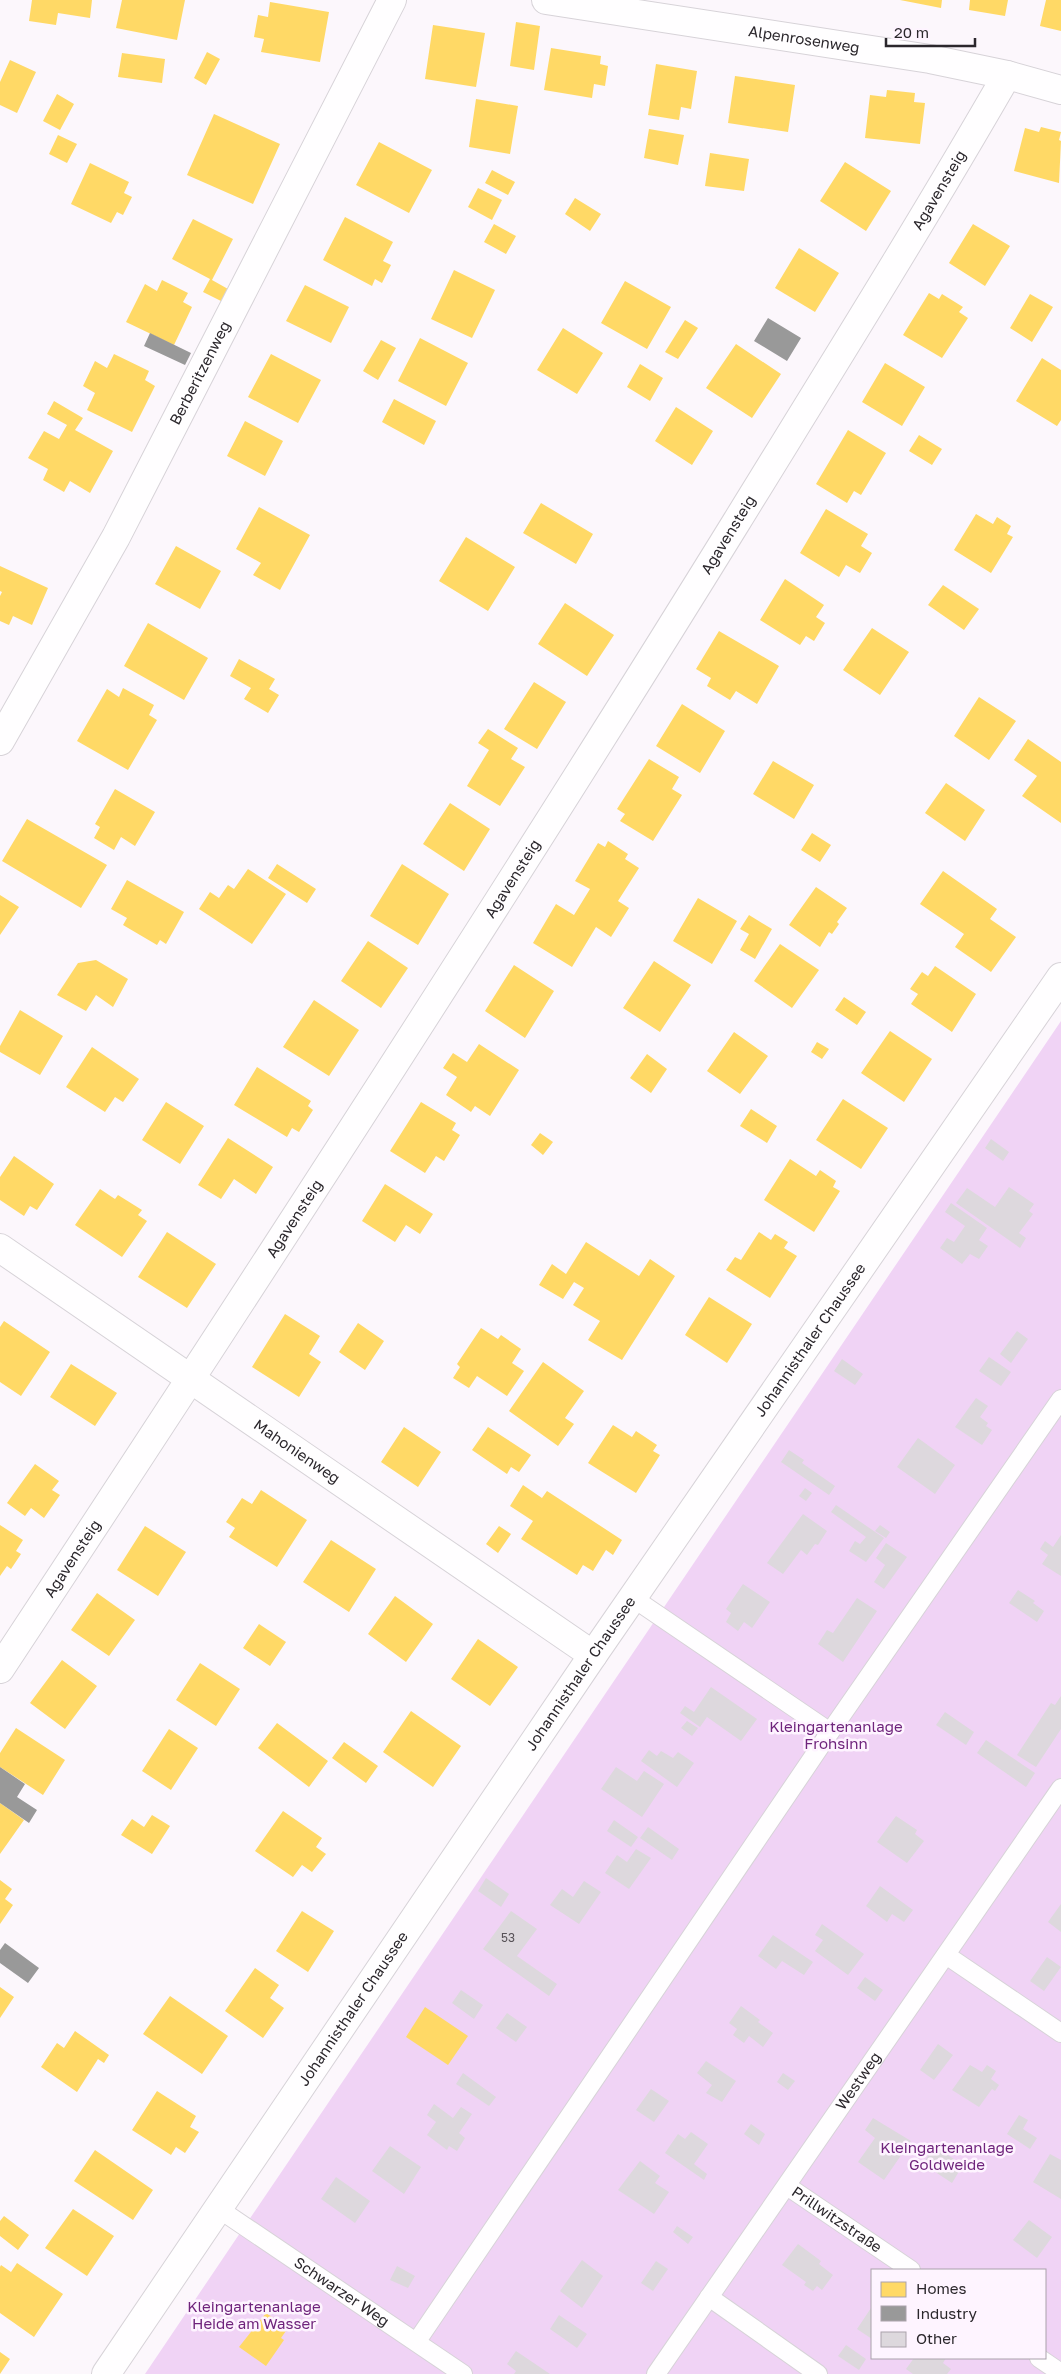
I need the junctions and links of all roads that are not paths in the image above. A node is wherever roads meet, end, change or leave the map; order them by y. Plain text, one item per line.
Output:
1 (392, 0) edge
2 (546, 0) edge
3 (1008, 76) junction
4 (1061, 90) edge
5 (0, 741) edge
6 (1061, 977) edge
7 (0, 1248) edge
8 (192, 1379) junction
9 (1061, 1398) edge
10 (632, 1598) junction
11 (593, 1655) junction
12 (0, 1669) edge
13 (830, 1732) junction
14 (1061, 1788) edge
15 (946, 1955) junction
16 (1061, 2033) edge
17 (787, 2186) junction
18 (219, 2209) junction
19 (910, 2269) edge
20 (709, 2297) junction
21 (417, 2341) junction
22 (1040, 2359) edge
23 (1061, 2373) edge
24 (106, 2374) edge
25 (463, 2374) edge
26 (656, 2374) edge
27 (818, 2374) edge

1 - 5 street, Berberitzenweg
2 - 3 street, Alpenrosenweg
3 - 4 street, Alpenrosenweg
3 - 8 street, Agavensteig
6 - 10 street, Johannisthaler Chaussee
7 - 8 street, Mahonienweg
8 - 11 street, Mahonienweg
8 - 12 street, Agavensteig
9 - 13 lane
10 - 11 street, Johannisthaler Chaussee
10 - 13 lane
11 - 18 street, Johannisthaler Chaussee
13 - 21 lane
14 - 15 lane, Westweg
15 - 16 lane
15 - 17 lane, Westweg
17 - 19 lane, Prillwitzstraße
17 - 20 lane, Westweg
18 - 21 lane, Schwarzer Weg
18 - 24 street, Johannisthaler Chaussee
20 - 26 lane, Westweg
20 - 27 lane
21 - 25 lane, Schwarzer Weg
22 - 23 lane

